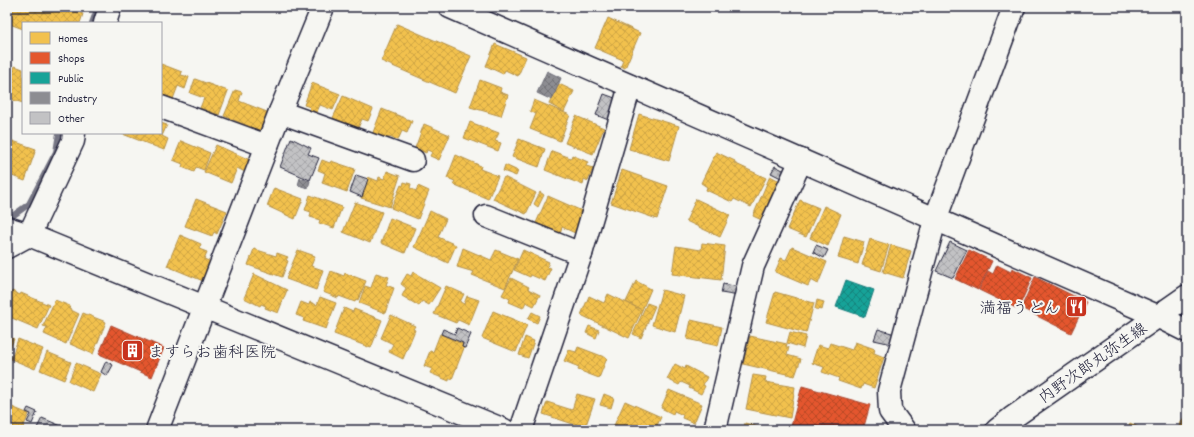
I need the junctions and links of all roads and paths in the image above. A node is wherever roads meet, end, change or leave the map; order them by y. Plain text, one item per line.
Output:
1 (110, 7) edge
2 (323, 7) edge
3 (450, 7) edge
4 (1014, 7) edge
5 (105, 22) edge
6 (630, 86) junction
7 (162, 106) edge
8 (280, 112) junction
9 (74, 134) edge
10 (267, 146) junction
11 (413, 160) dead end
12 (801, 160) junction
13 (486, 216) dead end
14 (935, 220) junction
15 (16, 235) edge
16 (581, 254) junction
17 (1187, 296) edge
18 (205, 308) junction
19 (1157, 316) junction
20 (1187, 331) edge
21 (157, 430) edge
22 (504, 430) edge
23 (521, 430) edge
24 (715, 430) edge
25 (904, 430) edge
26 (997, 430) edge

1 - 5 street
2 - 8 street
3 - 6 street
4 - 14 street
6 - 12 street
6 - 16 street
7 - 10 street
8 - 10 street
8 - 11 street
9 - 15 street
10 - 18 street
12 - 14 street
12 - 24 street
13 - 16 street
14 - 19 street
14 - 25 street
15 - 18 street
16 - 23 street
17 - 19 street, 内野次郎丸弥生線
18 - 21 street
18 - 22 street
19 - 20 street
19 - 26 street, 内野次郎丸弥生線

